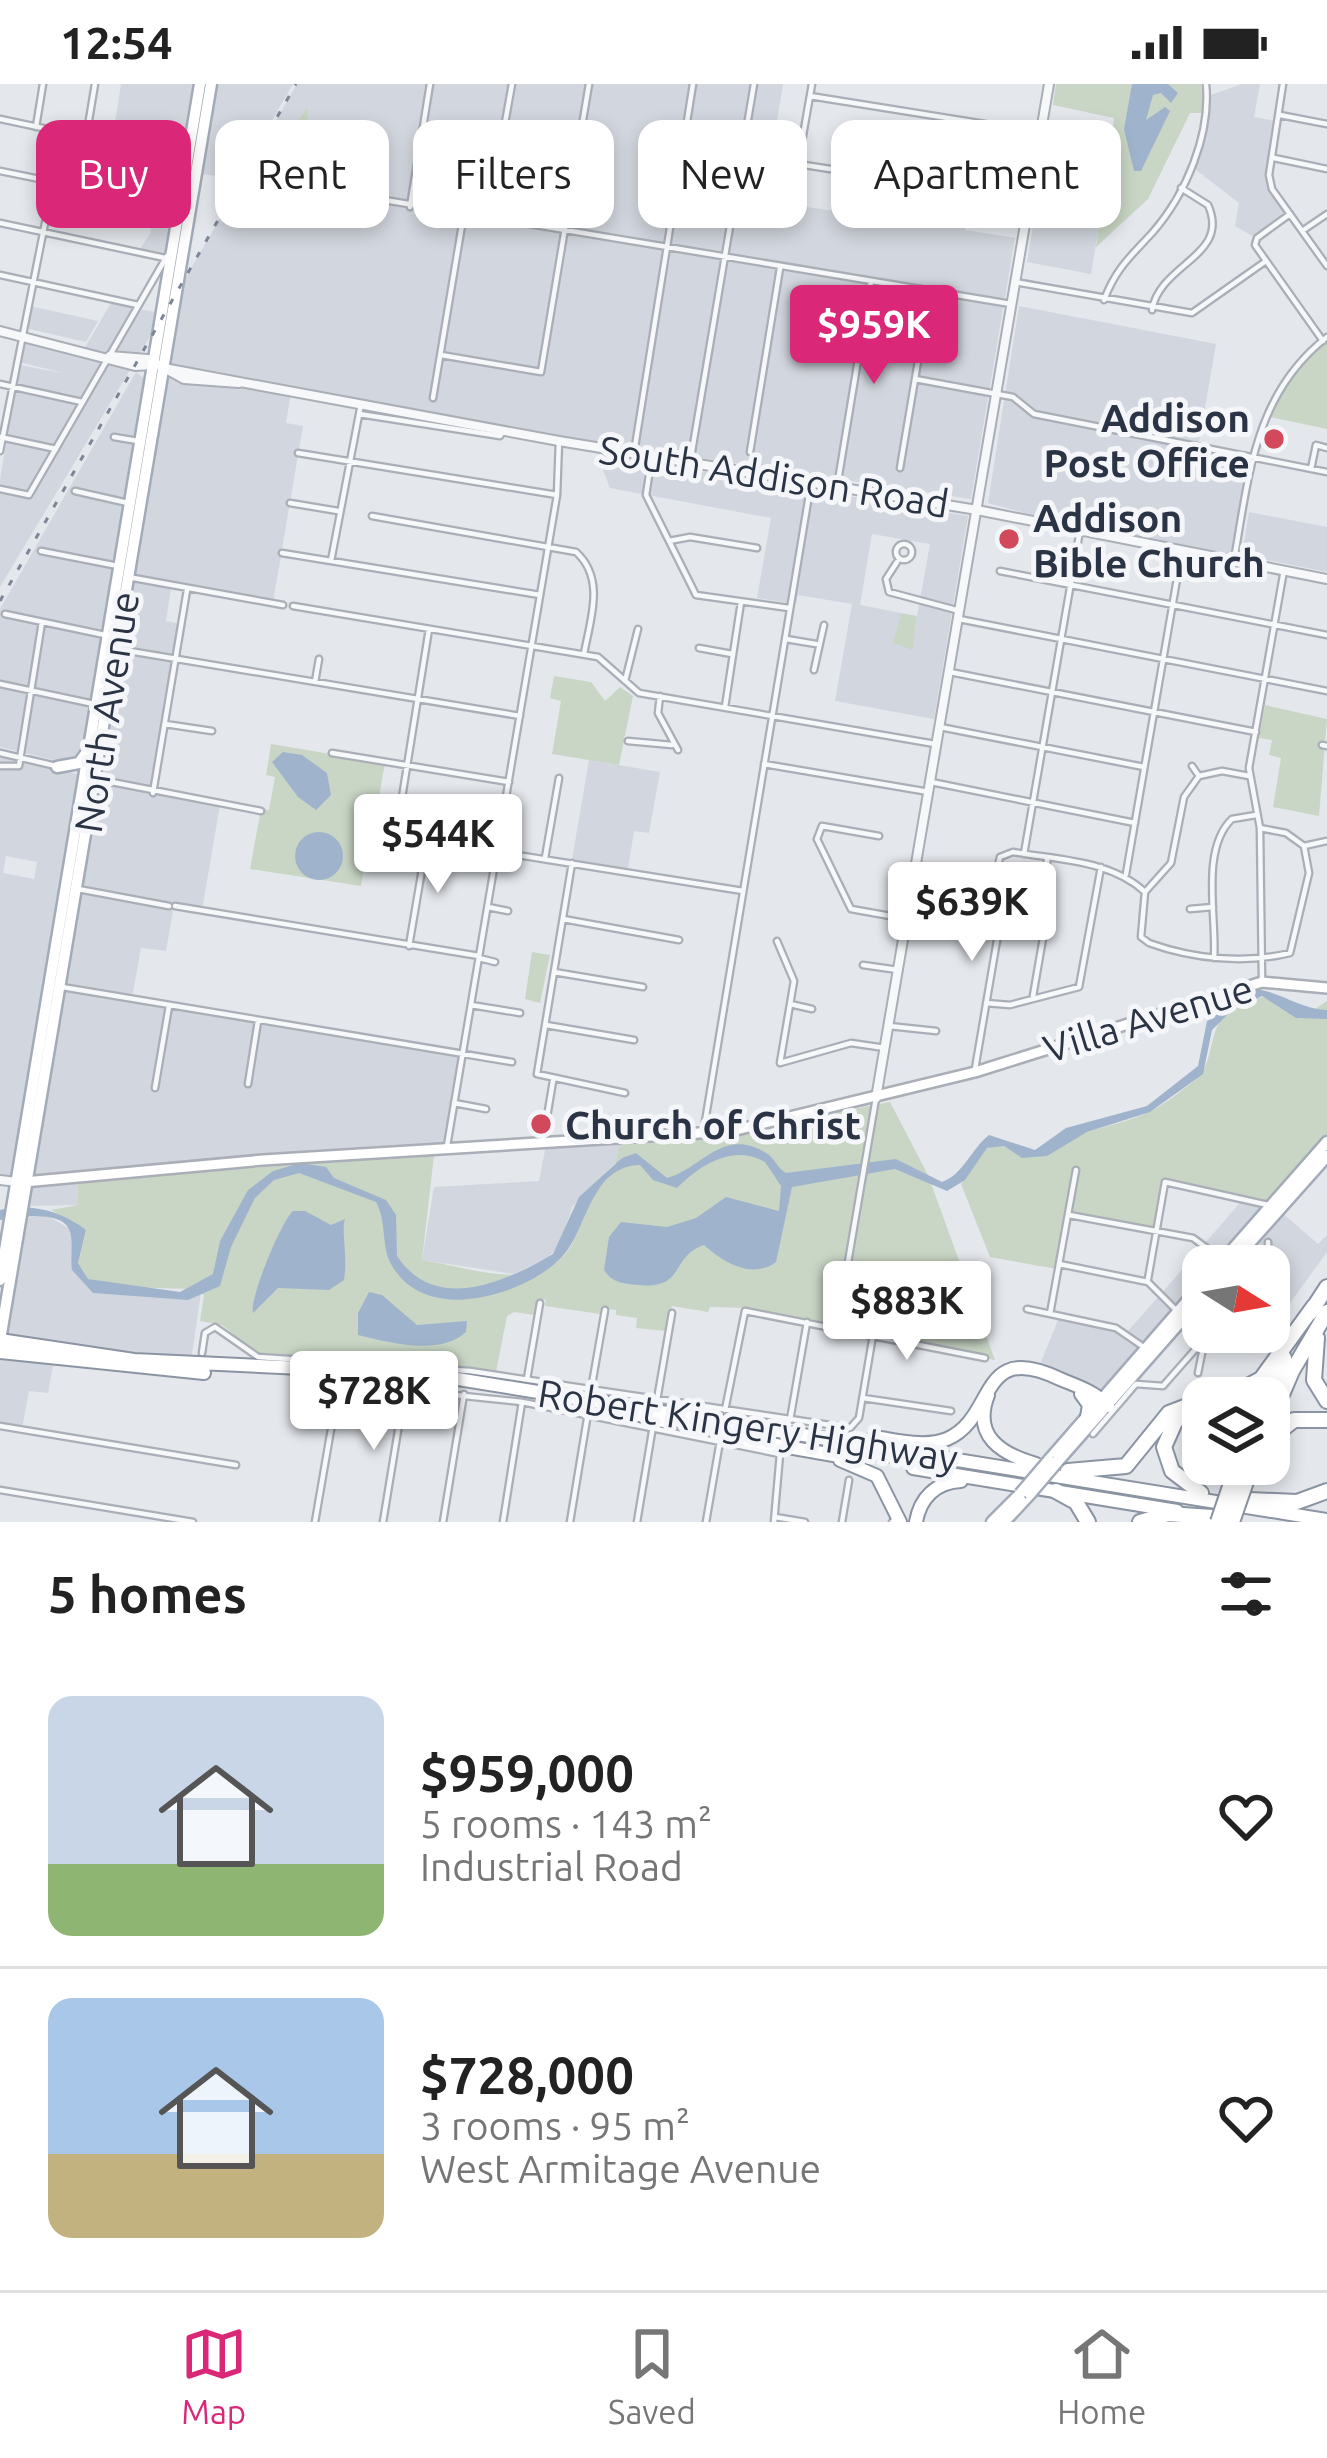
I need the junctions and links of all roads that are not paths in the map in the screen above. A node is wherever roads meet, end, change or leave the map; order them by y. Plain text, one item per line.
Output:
1 (43, 84) edge
2 (95, 84) edge
3 (200, 84) edge
4 (211, 84) edge
5 (430, 84) edge
6 (512, 84) edge
7 (590, 84) edge
8 (693, 84) edge
9 (754, 84) edge
10 (812, 84) edge
11 (1049, 84) edge
12 (1206, 84) edge
13 (1283, 84) edge
14 (810, 96) junction
15 (1278, 115) junction
16 (0, 118) edge
17 (37, 120) edge
18 (89, 120) edge
19 (506, 120) edge
20 (806, 120) edge
21 (960, 120) edge
22 (1043, 120) edge
23 (1327, 124) edge
24 (36, 127) edge
25 (1271, 158) junction
26 (193, 159) junction
27 (191, 166) edge
28 (1327, 169) edge
29 (0, 171) edge
30 (36, 179) edge
31 (1180, 187) junction
32 (389, 203) edge
33 (410, 207) junction
34 (413, 207) edge
35 (1290, 214) junction
36 (1325, 215) edge
37 (0, 223) edge
38 (42, 228) edge
39 (175, 228) edge
40 (461, 228) edge
41 (540, 228) edge
42 (1025, 228) edge
43 (1301, 230) junction
44 (41, 232) junction
45 (564, 232) junction
46 (667, 248) junction
47 (169, 254) junction
48 (724, 257) junction
49 (1266, 261) junction
50 (780, 266) junction
51 (1327, 266) edge
52 (0, 275) edge
53 (31, 281) junction
54 (871, 281) junction
55 (1016, 282) junction
56 (930, 290) junction
57 (1104, 300) junction
58 (1012, 304) junction
59 (138, 305) junction
60 (1153, 310) junction
61 (0, 331) edge
62 (19, 335) junction
63 (1325, 339) edge
64 (441, 355) junction
65 (110, 356) junction
66 (159, 367) junction
67 (915, 379) junction
68 (0, 384) edge
69 (10, 387) junction
70 (997, 393) junction
71 (434, 398) dead end
72 (83, 403) junction
73 (360, 409) junction
74 (1, 437) edge
75 (114, 437) dead end
76 (559, 441) junction
77 (141, 442) junction
78 (1327, 448) edge
79 (56, 449) junction
80 (0, 451) edge
81 (750, 452) dead end
82 (298, 453) dead end
83 (634, 453) junction
84 (652, 456) junction
85 (1252, 457) junction
86 (351, 460) junction
87 (690, 463) junction
88 (900, 468) dead end
89 (1311, 469) junction
90 (1327, 472) edge
91 (811, 483) junction
92 (837, 488) junction
93 (0, 489) edge
94 (75, 491) dead end
95 (557, 495) junction
96 (290, 503) dead end
97 (135, 504) junction
98 (977, 510) junction
99 (340, 512) junction
100 (372, 516) dead end
101 (1080, 530) junction
102 (669, 541) junction
103 (548, 545) junction
104 (758, 548) dead end
105 (1182, 550) junction
106 (41, 551) dead end
107 (282, 553) dead end
108 (1234, 560) junction
109 (331, 561) junction
110 (897, 562) dead end
111 (1284, 570) junction
112 (1000, 571) dead end
113 (124, 572) junction
114 (1327, 578) edge
115 (1071, 585) junction
116 (187, 590) junction
117 (540, 595) junction
118 (741, 602) junction
119 (283, 605) dead end
120 (293, 606) dead end
121 (1172, 606) junction
122 (789, 608) junction
123 (5, 614) dead end
124 (959, 615) junction
125 (42, 622) junction
126 (824, 625) dead end
127 (1274, 625) junction
128 (428, 629) junction
129 (638, 629) dead end
130 (1327, 635) edge
131 (110, 636) junction
132 (785, 638) junction
133 (1061, 638) junction
134 (816, 644) junction
135 (531, 646) junction
136 (699, 648) dead end
137 (117, 649) junction
138 (584, 654) junction
139 (732, 655) junction
140 (175, 658) junction
141 (1163, 658) junction
142 (319, 659) dead end
143 (814, 670) dead end
144 (950, 672) junction
145 (1266, 678) junction
146 (315, 682) junction
147 (623, 682) junction
148 (0, 684) edge
149 (31, 691) junction
150 (1327, 691) edge
151 (1052, 692) junction
152 (660, 696) junction
153 (417, 699) junction
154 (98, 705) junction
155 (724, 707) junction
156 (1154, 712) junction
157 (520, 716) junction
158 (771, 716) junction
159 (165, 724) junction
160 (940, 727) junction
161 (212, 731) dead end
162 (1256, 732) junction
163 (628, 741) dead end
164 (937, 745) junction
165 (91, 746) junction
166 (1043, 747) junction
167 (0, 753) edge
168 (332, 753) dead end
169 (21, 758) junction
170 (764, 764) junction
171 (406, 765) junction
172 (0, 766) edge
173 (1192, 766) dead end
174 (57, 767) junction
175 (1144, 767) junction
176 (1198, 776) junction
177 (1249, 776) junction
178 (91, 777) junction
179 (559, 778) dead end
180 (509, 782) junction
181 (930, 787) junction
182 (153, 794) junction
183 (1034, 802) junction
184 (261, 811) dead end
185 (1256, 815) junction
186 (1135, 823) junction
187 (1260, 828) junction
188 (379, 832) dead end
189 (396, 835) junction
190 (879, 836) dead end
191 (427, 840) junction
192 (1327, 841) edge
193 (1304, 846) junction
194 (497, 850) junction
195 (1024, 854) junction
196 (545, 858) junction
197 (1047, 859) junction
198 (572, 863) junction
199 (1101, 867) junction
200 (1126, 874) junction
201 (849, 878) dead end
202 (837, 884) junction
203 (73, 886) junction
204 (743, 891) junction
205 (1145, 892) junction
206 (488, 907) junction
207 (1213, 907) junction
208 (1190, 909) dead end
209 (508, 911) dead end
210 (907, 919) junction
211 (563, 920) junction
212 (679, 940) dead end
213 (777, 941) dead end
214 (410, 946) junction
215 (479, 957) junction
216 (1214, 958) junction
217 (1261, 959) junction
218 (495, 962) dead end
219 (863, 964) dead end
220 (898, 970) junction
221 (554, 972) junction
222 (1262, 982) junction
223 (56, 986) junction
224 (643, 988) dead end
225 (1326, 990) edge
226 (1033, 997) junction
227 (986, 1003) junction
228 (790, 1004) junction
229 (471, 1005) junction
230 (169, 1006) junction
231 (812, 1009) dead end
232 (520, 1013) dead end
233 (258, 1021) junction
234 (546, 1025) junction
235 (889, 1026) junction
236 (936, 1031) dead end
237 (634, 1040) dead end
238 (885, 1048) junction
239 (463, 1054) junction
240 (512, 1062) dead end
241 (975, 1072) junction
242 (553, 1081) junction
243 (248, 1084) dead end
244 (155, 1088) dead end
245 (625, 1093) dead end
246 (877, 1098) junction
247 (454, 1103) junction
248 (486, 1109) dead end
249 (703, 1134) junction
250 (542, 1145) junction
251 (1326, 1150) edge
252 (446, 1151) junction
253 (1076, 1170) dead end
254 (0, 1180) edge
255 (20, 1182) junction
256 (1274, 1209) junction
257 (1069, 1215) junction
258 (1156, 1231) junction
259 (12, 1232) junction
260 (1268, 1242) dead end
261 (1201, 1245) edge
262 (1241, 1245) edge
263 (1268, 1245) edge
264 (1059, 1264) junction
265 (0, 1280) edge
266 (1148, 1282) junction
267 (1327, 1287) edge
268 (540, 1303) dead end
269 (1027, 1309) dead end
270 (605, 1310) dead end
271 (1322, 1311) edge
272 (672, 1313) dead end
273 (1050, 1314) junction
274 (1181, 1314) junction
275 (807, 1322) junction
276 (2, 1324) edge
277 (838, 1327) junction
278 (873, 1335) junction
279 (23, 1344) junction
280 (0, 1345) edge
281 (1146, 1349) junction
282 (202, 1353) junction
283 (1192, 1353) edge
284 (1202, 1353) edge
285 (98, 1356) junction
286 (985, 1358) dead end
287 (184, 1364) junction
288 (220, 1365) junction
289 (1198, 1373) dead end
290 (1263, 1377) edge
291 (1280, 1377) edge
292 (1289, 1377) edge
293 (527, 1379) junction
294 (405, 1388) junction
295 (591, 1390) junction
296 (464, 1394) junction
297 (1081, 1394) junction
298 (863, 1398) junction
299 (657, 1400) junction
300 (1327, 1401) edge
301 (522, 1402) junction
302 (1104, 1403) junction
303 (1182, 1408) edge
304 (725, 1410) junction
305 (623, 1412) junction
306 (950, 1412) dead end
307 (587, 1414) junction
308 (688, 1414) junction
309 (1087, 1417) junction
310 (1182, 1418) edge
311 (790, 1420) junction
312 (1327, 1420) edge
313 (1290, 1423) edge
314 (0, 1426) edge
315 (653, 1426) junction
316 (846, 1431) junction
317 (1093, 1434) dead end
318 (720, 1441) junction
319 (785, 1452) junction
320 (1053, 1464) junction
321 (236, 1465) dead end
322 (1182, 1479) edge
323 (849, 1480) dead end
324 (1190, 1485) edge
325 (1233, 1485) edge
326 (1239, 1485) edge
327 (0, 1490) edge
328 (1022, 1491) junction
329 (1056, 1491) junction
330 (1327, 1491) edge
331 (1201, 1493) junction
332 (1249, 1500) junction
333 (1327, 1517) edge
334 (1215, 1519) edge
335 (774, 1520) edge
336 (193, 1522) edge
337 (315, 1522) edge
338 (383, 1522) edge
339 (443, 1522) edge
340 (502, 1522) edge
341 (569, 1522) edge
342 (637, 1522) edge
343 (706, 1522) edge
344 (805, 1522) edge
345 (842, 1522) edge
346 (895, 1522) edge
347 (916, 1522) edge
348 (992, 1522) edge
349 (1004, 1522) edge
350 (1088, 1522) edge
351 (1140, 1522) edge
352 (1232, 1522) edge
353 (1243, 1522) edge
354 (1285, 1522) edge

1 - 17 street
2 - 18 street
3 - 26 main road, North Avenue
4 - 26 main road, North Avenue
5 - 33 street
6 - 19 street
7 - 45 street
8 - 46 street
9 - 48 street
10 - 14 street
11 - 22 street
12 - 31 street
13 - 15 street
14 - 20 street
14 - 21 street
15 - 23 street
15 - 25 street
16 - 24 street
25 - 28 street
25 - 35 street
26 - 27 main road, North Avenue
26 - 66 main road, North Avenue
29 - 30 street
31 - 57 street
31 - 60 street
32 - 33 street
33 - 34 street
35 - 43 street
35 - 49 street
36 - 43 street
37 - 44 street
38 - 44 street
39 - 47 main road, North Avenue
40 - 64 street
41 - 45 street
42 - 55 street
43 - 51 street
44 - 47 street
44 - 53 street
45 - 46 street
45 - 64 street
46 - 48 street
46 - 83 street
47 - 59 street
47 - 66 main road, North Avenue
48 - 50 street
48 - 87 street
49 - 60 street
49 - 63 street
50 - 54 street
50 - 81 street
52 - 53 street
53 - 59 street
53 - 62 street
54 - 56 street
54 - 92 street
55 - 57 street
55 - 58 street
56 - 58 street
56 - 67 street
57 - 60 street
58 - 70 street
59 - 65 street
61 - 62 street, South Addison Road
62 - 65 street, South Addison Road
62 - 69 street
63 - 85 street
64 - 71 street
65 - 66 street, South Addison Road
65 - 72 street
66 - 73 street, South Addison Road
66 - 77 main road, North Avenue
66 - 97 main road, North Avenue
67 - 70 street
67 - 88 street
68 - 69 street
69 - 72 street
69 - 74 street
70 - 85 street
70 - 98 street
72 - 79 street
73 - 76 street, South Addison Road
73 - 86 street
74 - 79 street
74 - 80 street
75 - 77 street
76 - 83 street, South Addison Road
76 - 95 street
77 - 97 main road, North Avenue
78 - 89 street
79 - 93 street
82 - 86 street
83 - 84 street, South Addison Road
84 - 87 street, South Addison Road
84 - 102 street
85 - 89 street
85 - 108 street
86 - 95 street
86 - 99 street
87 - 91 street, South Addison Road
89 - 90 street
91 - 92 street, South Addison Road
91 - 122 street
92 - 98 street, South Addison Road
94 - 97 street
95 - 103 street
96 - 99 street
97 - 113 main road, North Avenue
98 - 101 street, South Addison Road
98 - 124 street
99 - 109 street
100 - 103 street
101 - 105 street, South Addison Road
101 - 115 street
102 - 104 street
102 - 118 street
103 - 117 street
103 - 138 street
105 - 108 street, South Addison Road
105 - 121 street
106 - 113 street
107 - 109 street
108 - 111 street, South Addison Road
109 - 117 street
110 - 124 street
111 - 114 street, South Addison Road
111 - 127 street
112 - 115 street
113 - 116 street
113 - 131 main road, North Avenue
113 - 137 main road, North Avenue
115 - 121 street
115 - 133 street
116 - 119 street
116 - 140 street
117 - 135 street
118 - 122 street
118 - 139 street
120 - 128 street
121 - 127 street
121 - 141 street
122 - 132 street
123 - 125 street
124 - 133 street
124 - 144 street
125 - 131 street
125 - 149 street
126 - 134 street
127 - 130 street
127 - 145 street
128 - 135 street
128 - 153 street
129 - 147 street
131 - 154 main road, North Avenue
132 - 134 street
132 - 158 street
133 - 141 street
133 - 151 street
134 - 143 street
135 - 138 street
135 - 157 street
136 - 139 street
137 - 140 street
137 - 178 main road, North Avenue
138 - 147 street
139 - 155 street
140 - 146 street
140 - 159 street
141 - 145 street
141 - 156 street
142 - 146 street
144 - 151 street
144 - 160 street
145 - 150 street
145 - 162 street
146 - 153 street
147 - 152 street
148 - 149 street
149 - 154 street
149 - 169 street
151 - 156 street
151 - 166 street
152 - 155 street
152 - 163 street
153 - 157 street
153 - 171 street
154 - 165 main road, North Avenue
155 - 158 street
156 - 162 street
156 - 175 street
157 - 180 street
158 - 164 street
158 - 170 street
159 - 161 street
159 - 182 street
160 - 164 street
160 - 166 street
162 - 177 street
164 - 181 street
165 - 174 main road
165 - 178 main road, North Avenue
166 - 175 street
166 - 183 street
167 - 169 street
168 - 171 street
169 - 172 street
169 - 174 street
170 - 181 street
170 - 204 street
171 - 180 street
171 - 189 street
173 - 176 street
174 - 178 street
175 - 186 street
176 - 177 street
176 - 205 street
177 - 185 street
178 - 182 street
178 - 203 main road, North Avenue
179 - 196 street
180 - 194 street
181 - 183 street
181 - 210 street
182 - 184 street
183 - 186 street
183 - 195 street
185 - 187 street
185 - 207 street
186 - 200 street
187 - 193 street
187 - 217 street
188 - 189 street
189 - 191 street
190 - 202 street
191 - 194 street
191 - 214 street
192 - 193 street
193 - 217 street
194 - 196 street
194 - 206 street
195 - 197 street
195 - 227 street
196 - 198 street
197 - 199 street
197 - 226 street
198 - 204 street
198 - 211 street
199 - 200 street
199 - 226 street
200 - 205 street
201 - 202 street
202 - 210 street
203 - 214 street
203 - 223 main road, North Avenue
204 - 249 street
205 - 216 street
206 - 209 street
206 - 215 street
207 - 208 street
207 - 216 street
210 - 220 street
211 - 212 street
211 - 221 street
213 - 228 street
214 - 215 street
215 - 218 street
215 - 229 street
216 - 217 street
217 - 222 street
219 - 220 street
220 - 235 street
221 - 224 street
221 - 234 street
222 - 225 main road, Villa Avenue
222 - 241 main road, Villa Avenue
223 - 230 street
223 - 255 main road, North Avenue
226 - 227 street
227 - 241 street
228 - 231 street
228 - 238 street
229 - 232 street
229 - 239 street
230 - 233 street
230 - 244 street
233 - 239 street
233 - 243 street
234 - 237 street
234 - 242 street
235 - 236 street
235 - 238 street
238 - 246 street
239 - 240 street
239 - 247 street
241 - 246 main road, Villa Avenue
242 - 245 street
242 - 250 street
246 - 249 main road, Villa Avenue
246 - 277 street
247 - 248 street
247 - 252 street
249 - 250 main road, Villa Avenue
250 - 252 main road, Villa Avenue
251 - 256 main road
252 - 255 main road, Villa Avenue
253 - 257 street
254 - 255 street
255 - 259 main road, North Avenue
256 - 258 street
256 - 262 main road
257 - 258 street
257 - 264 street
258 - 261 street
258 - 266 street
259 - 265 main road
259 - 276 main road, North Avenue
260 - 263 street
264 - 266 street
264 - 273 street
266 - 274 street
267 - 271 highway
268 - 293 street
269 - 273 street
270 - 295 street
271 - 290 highway
271 - 291 highway
271 - 292 highway
271 - 300 highway
272 - 299 street
273 - 281 street
274 - 281 main road
274 - 302 main road
275 - 277 street
275 - 304 street
275 - 311 street
276 - 279 highway
276 - 280 main road, North Avenue
277 - 278 street
278 - 286 street
278 - 298 street
279 - 280 highway, Robert Kingery Highway
279 - 285 highway, Robert Kingery Highway
280 - 285 highway
280 - 305 highway
281 - 302 main road
282 - 287 highway
282 - 288 highway
282 - 293 street
283 - 317 street
284 - 289 street
285 - 287 highway, Robert Kingery Highway
287 - 288 highway, Robert Kingery Highway
288 - 308 highway, Robert Kingery Highway
293 - 295 street
294 - 296 street
294 - 337 street
294 - 338 street
295 - 299 street
296 - 301 street
296 - 339 street
297 - 302 highway
297 - 309 highway
297 - 320 highway
298 - 306 street
298 - 316 street
299 - 304 street
301 - 307 street
301 - 340 street
302 - 309 main road
302 - 316 highway
302 - 320 main road
303 - 320 highway
304 - 311 street
305 - 319 highway
305 - 354 highway
307 - 315 street
307 - 341 street
308 - 316 highway
308 - 333 highway, Robert Kingery Highway
309 - 320 main road
310 - 322 highway
311 - 316 street
312 - 313 highway
314 - 321 street
315 - 318 street
315 - 342 street
316 - 320 highway
318 - 319 street
318 - 343 street
319 - 328 highway
319 - 335 street
319 - 346 highway
320 - 328 main road, bridge
320 - 331 highway
323 - 345 street
324 - 331 highway
325 - 334 highway, bridge
326 - 352 highway, bridge
327 - 336 street
328 - 329 highway
328 - 347 highway
328 - 348 main road
328 - 349 main road
329 - 334 highway
329 - 350 highway
330 - 332 highway
331 - 332 highway
332 - 333 highway
334 - 351 highway
334 - 353 highway
335 - 344 street

